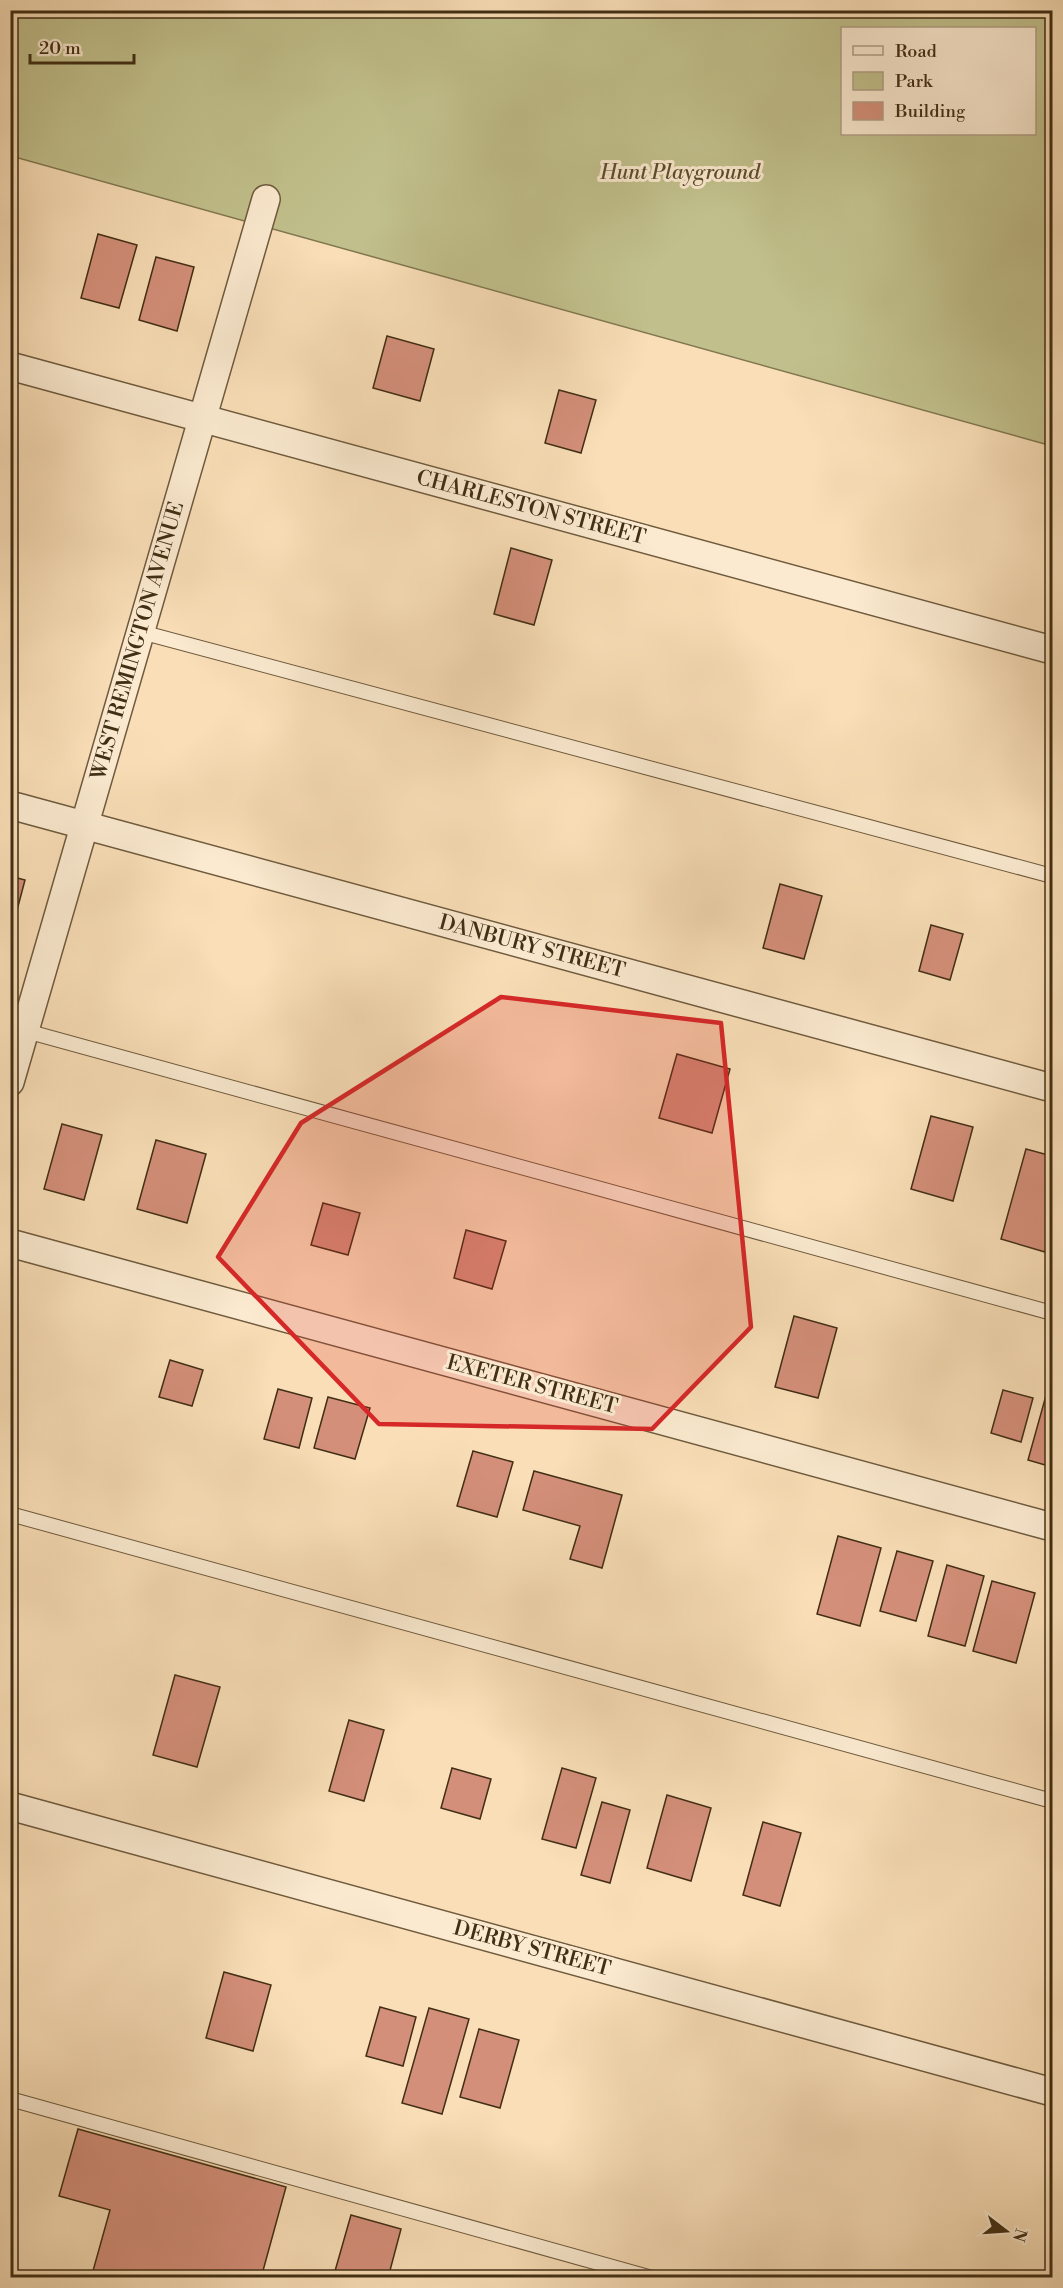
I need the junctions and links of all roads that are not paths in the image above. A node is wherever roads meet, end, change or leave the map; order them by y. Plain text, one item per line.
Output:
1 (266, 199) dead end
2 (10, 366) edge
3 (202, 419) junction
4 (141, 632) junction
5 (1053, 650) edge
6 (10, 805) edge
7 (85, 825) junction
8 (1053, 876) edge
9 (26, 1031) junction
10 (10, 1082) edge
11 (1053, 1088) edge
12 (10, 1243) edge
13 (1053, 1313) edge
14 (10, 1514) edge
15 (1053, 1527) edge
16 (1053, 1801) edge
17 (10, 1806) edge
18 (1053, 2092) edge
19 (10, 2099) edge
20 (652, 2277) edge

1 - 3 street, WEST REMINGTON AVENUE
2 - 3 street, CHARLESTON STREET
3 - 4 street, WEST REMINGTON AVENUE
3 - 5 street, CHARLESTON STREET
4 - 7 street, WEST REMINGTON AVENUE
4 - 8 lane
6 - 7 street, DANBURY STREET
7 - 9 street, WEST REMINGTON AVENUE
7 - 11 street, DANBURY STREET
9 - 10 street, WEST REMINGTON AVENUE
9 - 13 lane
12 - 15 street, EXETER STREET
14 - 16 lane
17 - 18 street, DERBY STREET
19 - 20 lane

